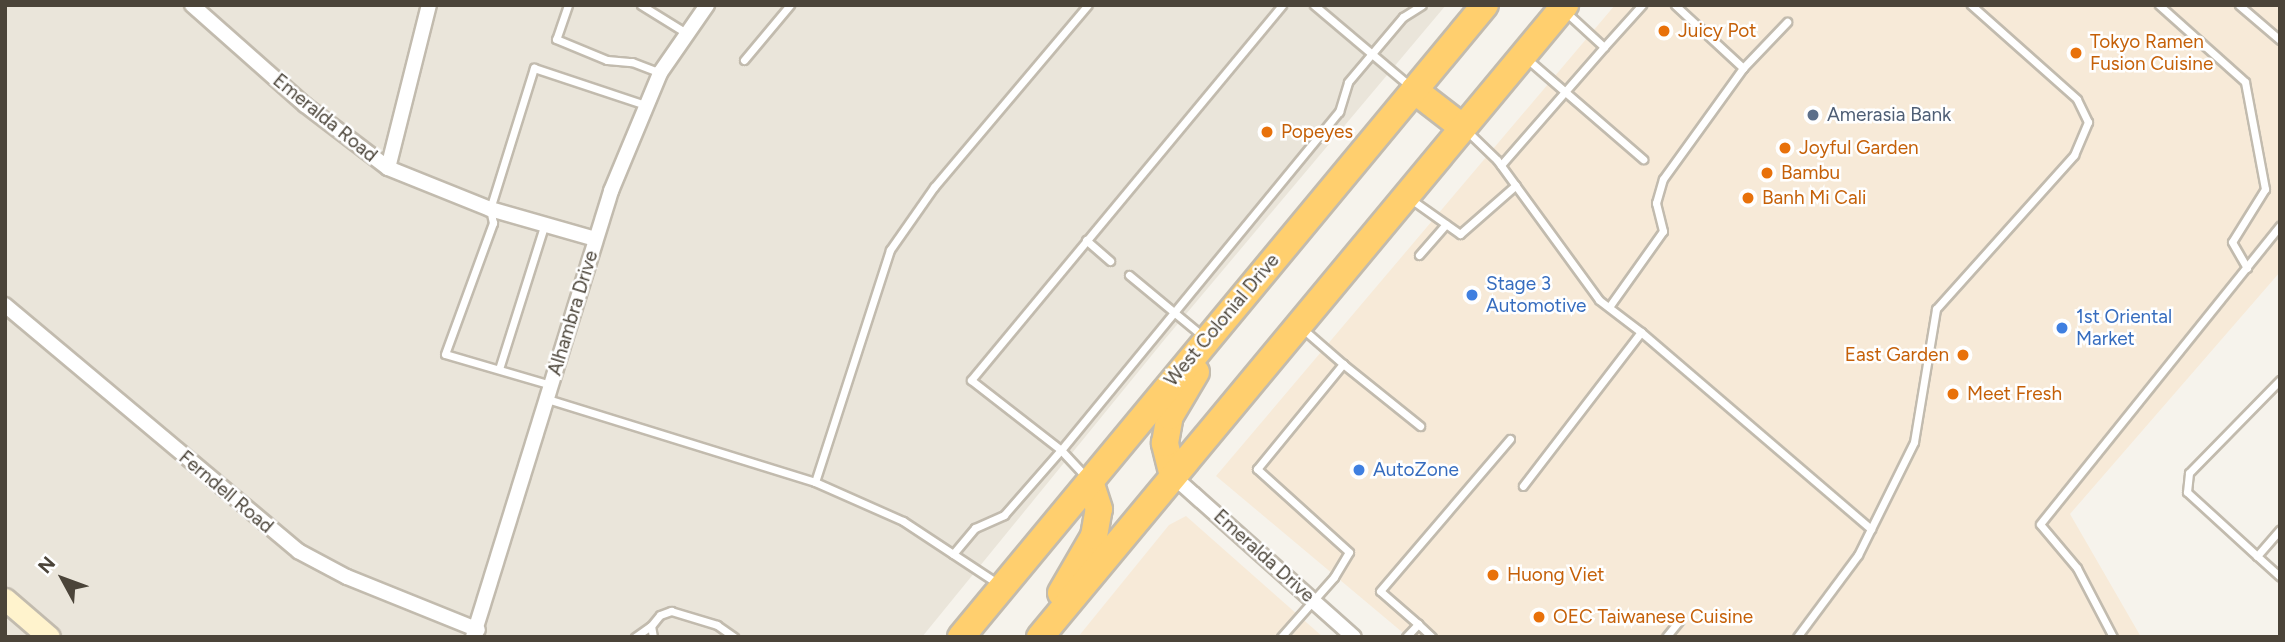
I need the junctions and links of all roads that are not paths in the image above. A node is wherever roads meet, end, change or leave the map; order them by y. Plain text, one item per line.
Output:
1 (192, 5) edge
2 (429, 5) edge
3 (568, 5) edge
4 (641, 5) edge
5 (707, 5) edge
6 (790, 5) edge
7 (1088, 5) edge
8 (1282, 5) edge
9 (1314, 5) edge
10 (1422, 5) edge
11 (1485, 5) edge
12 (1642, 5) edge
13 (1675, 5) edge
14 (1971, 5) edge
15 (2160, 5) edge
16 (2239, 5) edge
17 (1563, 7) edge
18 (1787, 22) dead end
19 (688, 34) junction
20 (2280, 40) edge
21 (1604, 47) junction
22 (1372, 55) junction
23 (1522, 55) junction
24 (744, 60) dead end
25 (1743, 68) junction
26 (660, 73) junction
27 (1414, 90) junction
28 (1565, 91) junction
29 (645, 105) junction
30 (1462, 127) junction
31 (1643, 159) dead end
32 (1501, 165) junction
33 (388, 168) junction
34 (1516, 186) junction
35 (1405, 195) junction
36 (490, 209) junction
37 (1446, 224) junction
38 (544, 226) junction
39 (2280, 226) edge
40 (595, 239) junction
41 (1086, 240) junction
42 (1419, 255) dead end
43 (1110, 261) dead end
44 (2247, 268) junction
45 (1129, 275) dead end
46 (1238, 301) junction
47 (5, 305) edge
48 (1609, 307) junction
49 (1173, 312) junction
50 (1298, 325) junction
51 (1641, 332) junction
52 (1207, 339) junction
53 (1343, 364) junction
54 (499, 369) junction
55 (2280, 380) edge
56 (549, 391) junction
57 (1420, 426) dead end
58 (1510, 439) dead end
59 (1061, 450) junction
60 (1173, 476) junction
61 (1090, 481) junction
62 (815, 482) junction
63 (1523, 486) dead end
64 (1871, 529) junction
65 (2280, 530) edge
66 (953, 554) junction
67 (2258, 556) junction
68 (2280, 577) edge
69 (1002, 586) junction
70 (5, 599) edge
71 (1314, 601) junction
72 (1679, 621) dead end
73 (1418, 624) junction
74 (651, 626) junction
75 (475, 633) edge
76 (49, 637) edge
77 (635, 637) edge
78 (653, 637) edge
79 (734, 637) edge
80 (961, 637) edge
81 (1038, 637) edge
82 (1281, 637) edge
83 (1354, 637) edge
84 (1406, 637) edge
85 (1432, 637) edge
86 (1666, 637) edge
87 (1797, 637) edge
88 (2113, 637) edge

1 - 33 street, Emeralda Road
2 - 33 street
3 - 26 lane
4 - 19 lane
5 - 19 street, Alhambra Drive
6 - 24 lane
7 - 62 lane
8 - 41 lane
9 - 22 lane
10 - 22 lane
11 - 27 highway, West Colonial Drive
12 - 21 lane
13 - 25 lane
14 - 64 lane
15 - 44 lane
16 - 20 lane
17 - 21 lane
17 - 23 highway
18 - 25 lane
19 - 26 street, Alhambra Drive
21 - 28 lane
22 - 27 lane
22 - 49 lane
23 - 28 lane
23 - 30 highway
25 - 48 lane
26 - 29 street, Alhambra Drive
27 - 30 highway
27 - 46 highway, West Colonial Drive
28 - 31 lane
28 - 32 lane
29 - 36 lane
29 - 40 street, Alhambra Drive
30 - 32 lane
30 - 35 highway
32 - 34 lane
33 - 36 street, Emeralda Road
34 - 37 lane
34 - 48 lane
35 - 37 lane
35 - 50 highway
36 - 38 street, Emeralda Road
36 - 54 lane
37 - 42 lane
38 - 40 street, Emeralda Road
38 - 54 lane
39 - 44 lane
40 - 56 street, Alhambra Drive
41 - 43 lane
41 - 59 lane
44 - 88 lane
45 - 49 lane
46 - 52 highway, West Colonial Drive
46 - 60 highway
47 - 75 street, Ferndell Road
48 - 51 lane
49 - 52 lane
49 - 59 lane
50 - 53 lane
50 - 60 highway
51 - 63 lane
51 - 64 lane
52 - 61 highway, West Colonial Drive
53 - 57 lane
53 - 71 lane
54 - 56 lane
55 - 67 lane
56 - 62 lane
56 - 75 street, Alhambra Drive
58 - 73 lane
59 - 61 lane
59 - 66 lane
60 - 71 street, Emeralda Drive
60 - 81 highway
61 - 69 highway, West Colonial Drive
61 - 81 highway
62 - 66 lane
64 - 87 lane
65 - 67 lane
66 - 69 lane
67 - 68 lane
69 - 80 highway, West Colonial Drive
70 - 76 street
71 - 82 lane
71 - 83 street, Emeralda Drive
72 - 86 lane
73 - 84 lane
73 - 85 lane
74 - 77 lane
74 - 78 lane
74 - 79 lane

